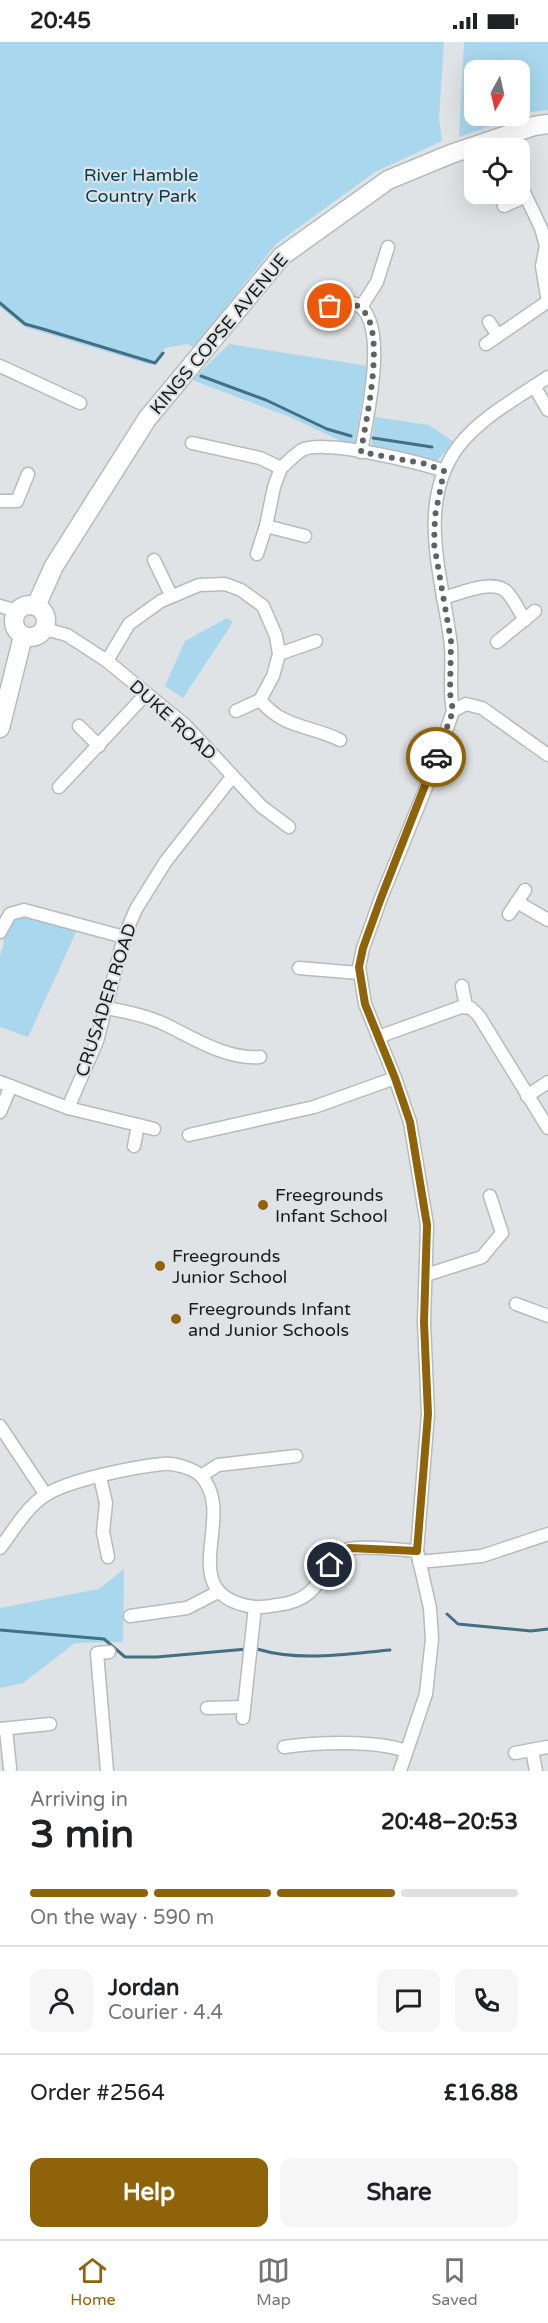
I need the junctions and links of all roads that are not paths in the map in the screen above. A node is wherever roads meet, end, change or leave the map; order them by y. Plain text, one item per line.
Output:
1 (548, 124) edge
2 (508, 204) edge
3 (528, 204) edge
4 (504, 206) dead end
5 (547, 246) edge
6 (383, 254) dead end
7 (329, 302) dead end
8 (548, 303) edge
9 (361, 307) junction
10 (489, 322) dead end
11 (497, 334) junction
12 (486, 344) dead end
13 (0, 366) edge
14 (548, 377) edge
15 (534, 386) junction
16 (80, 403) dead end
17 (548, 410) edge
18 (192, 443) dead end
19 (361, 452) junction
20 (281, 468) junction
21 (444, 471) junction
22 (28, 474) dead end
23 (0, 501) edge
24 (266, 526) junction
25 (305, 536) dead end
26 (257, 554) dead end
27 (154, 560) dead end
28 (171, 595) junction
29 (443, 598) junction
30 (36, 606) junction
31 (8, 609) edge
32 (535, 611) dead end
33 (525, 620) junction
34 (45, 628) junction
35 (23, 636) junction
36 (316, 641) dead end
37 (497, 642) dead end
38 (279, 654) junction
39 (106, 661) junction
40 (146, 694) junction
41 (260, 700) junction
42 (236, 711) dead end
43 (453, 711) junction
44 (79, 726) dead end
45 (0, 728) edge
46 (340, 740) dead end
47 (99, 746) junction
48 (548, 755) edge
49 (232, 777) junction
50 (59, 787) dead end
51 (289, 827) dead end
52 (525, 890) dead end
53 (517, 902) junction
54 (509, 914) dead end
55 (548, 920) edge
56 (0, 932) edge
57 (124, 937) junction
58 (299, 968) dead end
59 (359, 973) junction
60 (462, 986) dead end
61 (466, 1006) junction
62 (106, 1008) junction
63 (378, 1037) junction
64 (260, 1057) dead end
65 (395, 1078) junction
66 (548, 1082) edge
67 (6, 1084) edge
68 (527, 1096) junction
69 (68, 1108) junction
70 (0, 1112) edge
71 (138, 1125) junction
72 (548, 1128) edge
73 (154, 1129) dead end
74 (189, 1135) dead end
75 (134, 1146) dead end
76 (490, 1196) dead end
77 (426, 1275) junction
78 (516, 1304) dead end
79 (548, 1316) edge
80 (1, 1429) edge
81 (296, 1456) dead end
82 (100, 1476) junction
83 (201, 1476) junction
84 (46, 1495) junction
85 (548, 1534) edge
86 (0, 1548) edge
87 (418, 1556) junction
88 (108, 1557) dead end
89 (218, 1592) junction
90 (255, 1607) junction
91 (138, 1611) dead end
92 (109, 1652) dead end
93 (207, 1707) dead end
94 (50, 1724) dead end
95 (3, 1730) edge
96 (284, 1747) dead end
97 (547, 1747) edge
98 (531, 1750) junction
99 (406, 1751) junction
100 (515, 1753) dead end
101 (10, 1768) dead end
102 (107, 1771) edge
103 (400, 1771) edge
104 (536, 1771) edge

1 - 30 street, KINGS COPSE AVENUE
2 - 4 street
3 - 5 street
5 - 8 street
6 - 9 street
7 - 9 street
8 - 11 street
9 - 19 street
10 - 11 street
11 - 12 street
13 - 16 street
14 - 15 street
15 - 17 street
15 - 21 street
18 - 20 street
19 - 20 street
19 - 21 street
20 - 24 street
21 - 29 street
22 - 23 street
24 - 25 street
24 - 26 street
27 - 28 street
28 - 38 street
28 - 39 street
29 - 33 street
29 - 43 street
30 - 31 street
30 - 34 street
31 - 35 street
32 - 33 street
33 - 37 street
34 - 35 street
34 - 39 street, DUKE ROAD
35 - 45 street
36 - 38 street
38 - 41 street
39 - 40 street, DUKE ROAD
40 - 47 street
40 - 49 street, DUKE ROAD
41 - 42 street
41 - 46 street
43 - 48 street
43 - 59 street
44 - 47 street
47 - 50 street
49 - 51 street, DUKE ROAD
49 - 57 street, CRUSADER ROAD
52 - 53 street
53 - 54 street
53 - 55 street
56 - 57 street
57 - 62 street, CRUSADER ROAD
58 - 59 street
59 - 63 street
60 - 61 street
61 - 63 street
61 - 68 street
62 - 64 street
62 - 69 street, CRUSADER ROAD
63 - 65 street
65 - 74 street
65 - 77 street
66 - 68 street
67 - 69 street
67 - 70 street
68 - 72 street
69 - 71 street
71 - 73 street
71 - 75 street
76 - 77 street
77 - 87 street
78 - 79 street
80 - 84 street
81 - 83 street
82 - 83 street
82 - 84 street
82 - 88 street
83 - 89 street
84 - 86 street
85 - 87 street
87 - 90 street
87 - 99 street
89 - 90 street
89 - 91 street
90 - 93 street
92 - 102 street
94 - 95 street
95 - 101 street
96 - 99 street
97 - 98 street
98 - 100 street
98 - 104 street
99 - 103 street

